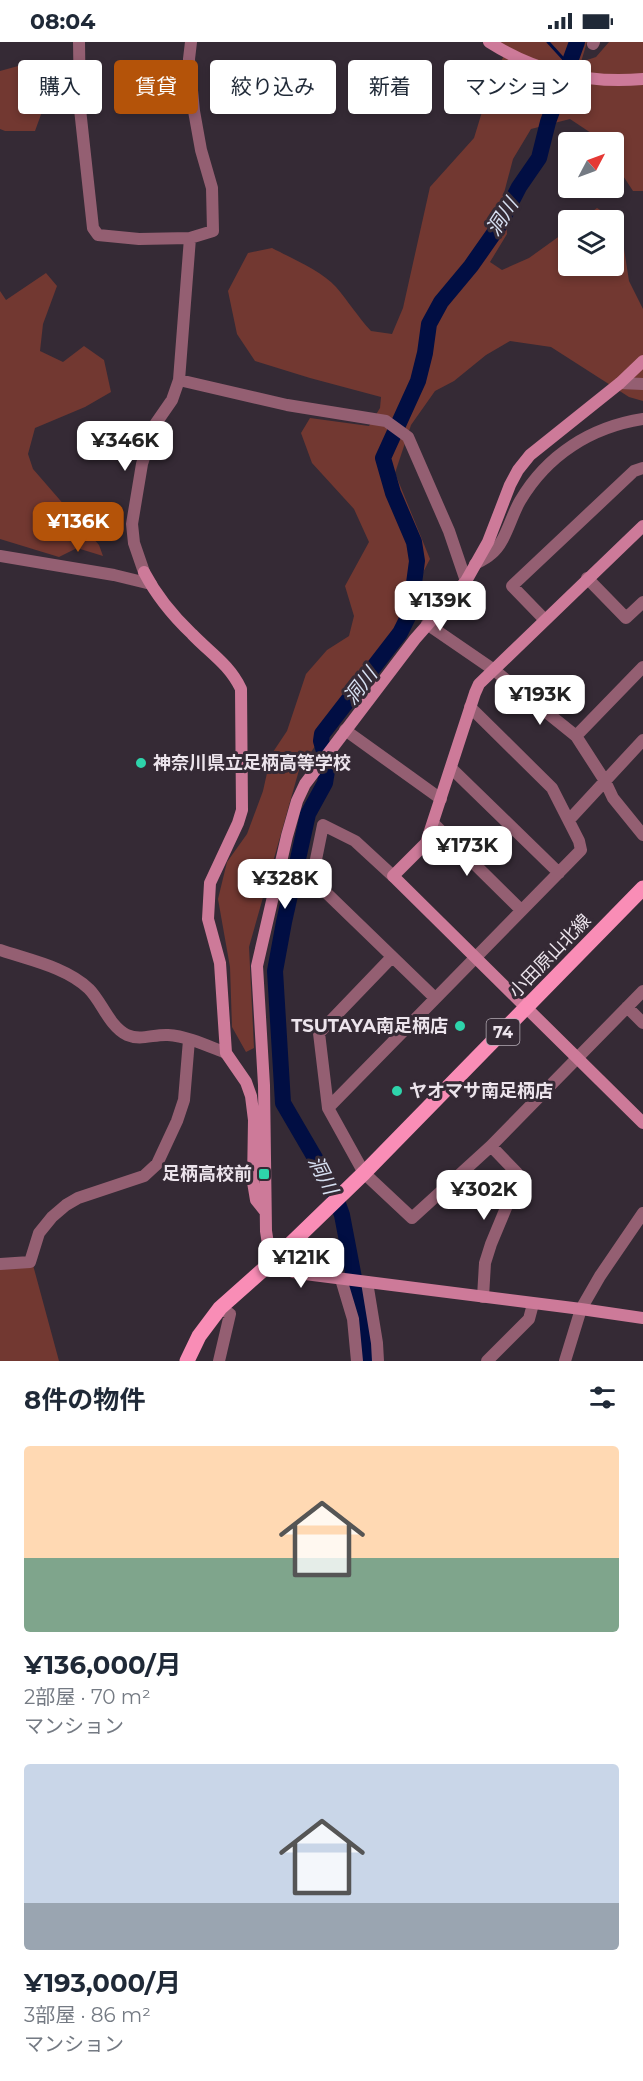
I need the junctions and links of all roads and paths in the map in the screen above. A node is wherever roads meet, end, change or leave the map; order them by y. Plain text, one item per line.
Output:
1 (79, 42) edge
2 (191, 42) edge
3 (489, 42) edge
4 (643, 78) edge
5 (190, 238) junction
6 (643, 360) edge
7 (179, 380) junction
8 (620, 383) junction
9 (643, 384) edge
10 (643, 419) edge
11 (643, 468) edge
12 (643, 526) edge
13 (0, 556) edge
14 (475, 564) junction
15 (587, 579) junction
16 (466, 580) junction
17 (151, 584) junction
18 (643, 602) edge
19 (545, 620) junction
20 (427, 624) junction
21 (643, 667) edge
22 (494, 670) junction
23 (470, 707) junction
24 (345, 730) junction
25 (576, 736) junction
26 (643, 740) edge
27 (451, 768) junction
28 (605, 781) junction
29 (441, 799) junction
30 (569, 820) junction
31 (433, 823) junction
32 (643, 835) edge
33 (559, 873) junction
34 (393, 876) junction
35 (643, 888) edge
36 (522, 910) junction
37 (0, 950) edge
38 (392, 957) junction
39 (475, 957) junction
40 (643, 991) edge
41 (435, 998) junction
42 (527, 1007) junction
43 (627, 1007) junction
44 (643, 1023) edge
45 (189, 1040) junction
46 (226, 1053) junction
47 (577, 1058) junction
48 (328, 1108) junction
49 (643, 1123) edge
50 (491, 1146) junction
51 (363, 1174) junction
52 (264, 1210) junction
53 (643, 1213) edge
54 (274, 1260) junction
55 (0, 1264) edge
56 (341, 1279) junction
57 (366, 1282) junction
58 (483, 1297) junction
59 (533, 1304) junction
60 (220, 1308) junction
61 (581, 1309) junction
62 (643, 1318) edge
63 (187, 1361) edge
64 (219, 1361) edge
65 (357, 1361) edge
66 (378, 1361) edge
67 (487, 1361) edge
68 (566, 1361) edge

1 - 5 street
2 - 5 street
3 - 4 street
5 - 7 street
6 - 8 street
7 - 16 street
7 - 17 street
8 - 9 street
8 - 14 street
10 - 14 street
11 - 19 street
12 - 15 street
13 - 17 street
14 - 16 street
15 - 18 street
15 - 19 street
16 - 20 street
17 - 46 street
19 - 22 street
20 - 22 street
20 - 24 street
21 - 25 street
22 - 23 street
22 - 25 street
23 - 27 street
23 - 30 street
24 - 29 street
24 - 52 street
25 - 28 street
26 - 28 street
27 - 29 street
27 - 33 street
28 - 30 street
28 - 32 street
29 - 31 street
30 - 33 street
31 - 34 street
31 - 36 street
33 - 36 street
34 - 38 street
34 - 39 street
35 - 42 main road, 小田原山北線 / 74
36 - 39 street
37 - 45 street
38 - 41 street
38 - 48 street
39 - 41 street
39 - 42 street
40 - 43 street
41 - 48 street
42 - 47 street
42 - 51 main road, 小田原山北線 / 74
43 - 44 street
43 - 47 street
45 - 46 street
45 - 55 street
46 - 52 street
47 - 49 street
47 - 50 street
48 - 51 street
50 - 51 street
50 - 58 street
51 - 54 main road, 小田原山北線 / 74
52 - 54 street
53 - 61 street
54 - 56 street
54 - 60 main road, 小田原山北線 / 74
56 - 57 street
56 - 65 street
57 - 58 street
57 - 66 street
58 - 59 street
59 - 61 street
59 - 67 street
60 - 63 main road, 小田原山北線 / 74
60 - 64 street
61 - 62 street
61 - 68 street

